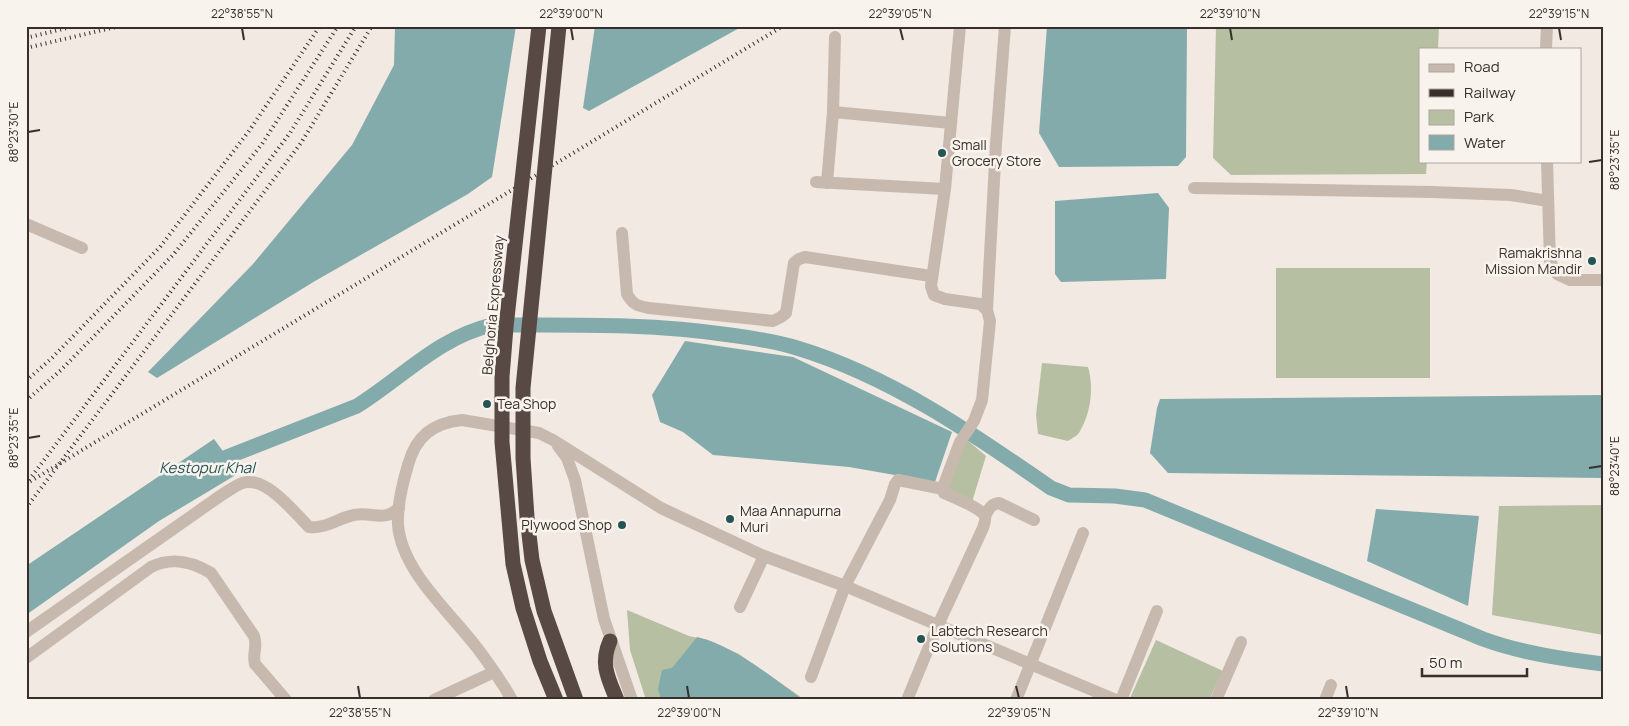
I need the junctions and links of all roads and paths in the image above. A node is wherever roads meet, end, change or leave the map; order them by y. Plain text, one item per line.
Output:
1 (539, 26) edge
2 (559, 26) edge
3 (960, 26) edge
4 (1005, 26) edge
5 (1547, 26) edge
6 (835, 37) dead end
7 (1546, 48) edge
8 (833, 112) junction
9 (951, 123) junction
10 (1547, 162) edge
11 (1194, 188) dead end
12 (945, 189) junction
13 (1548, 200) junction
14 (26, 224) edge
15 (622, 233) dead end
16 (82, 248) dead end
17 (931, 276) junction
18 (1603, 280) edge
19 (987, 310) junction
20 (553, 440) junction
21 (943, 489) junction
22 (399, 508) junction
23 (984, 516) junction
24 (1034, 520) dead end
25 (1083, 533) dead end
26 (764, 556) junction
27 (845, 586) junction
28 (740, 607) dead end
29 (1157, 611) dead end
30 (938, 625) junction
31 (26, 632) edge
32 (610, 640) junction
33 (1240, 642) dead end
34 (26, 658) edge
35 (1031, 664) junction
36 (494, 672) junction
37 (811, 677) dead end
38 (1331, 685) dead end
39 (1114, 699) edge
40 (286, 700) edge
41 (434, 700) edge
42 (512, 700) edge
43 (556, 700) edge
44 (576, 700) edge
45 (617, 700) edge
46 (632, 700) edge
47 (907, 700) edge
48 (1016, 700) edge
49 (1216, 700) edge
50 (1325, 700) edge

1 - 43 highway, Belghoria Expressway, bridge
2 - 44 highway, bridge
3 - 9 street
4 - 19 street
5 - 7 street
6 - 8 street
8 - 9 street
8 - 12 street
9 - 12 street
10 - 13 street
11 - 13 street
12 - 17 street
13 - 18 street
14 - 16 street
15 - 17 street
17 - 19 street
19 - 21 street
20 - 22 street
20 - 26 street
20 - 32 street
21 - 23 street
21 - 27 street
22 - 31 street
22 - 36 street
23 - 24 street
23 - 30 street
25 - 35 street
26 - 27 street
26 - 28 street
27 - 30 street
27 - 37 street
29 - 39 street
30 - 35 street
30 - 47 street
32 - 45 highway
32 - 46 street
33 - 49 street
34 - 40 street
35 - 39 street
35 - 48 street
36 - 41 street
36 - 42 street
38 - 50 street

